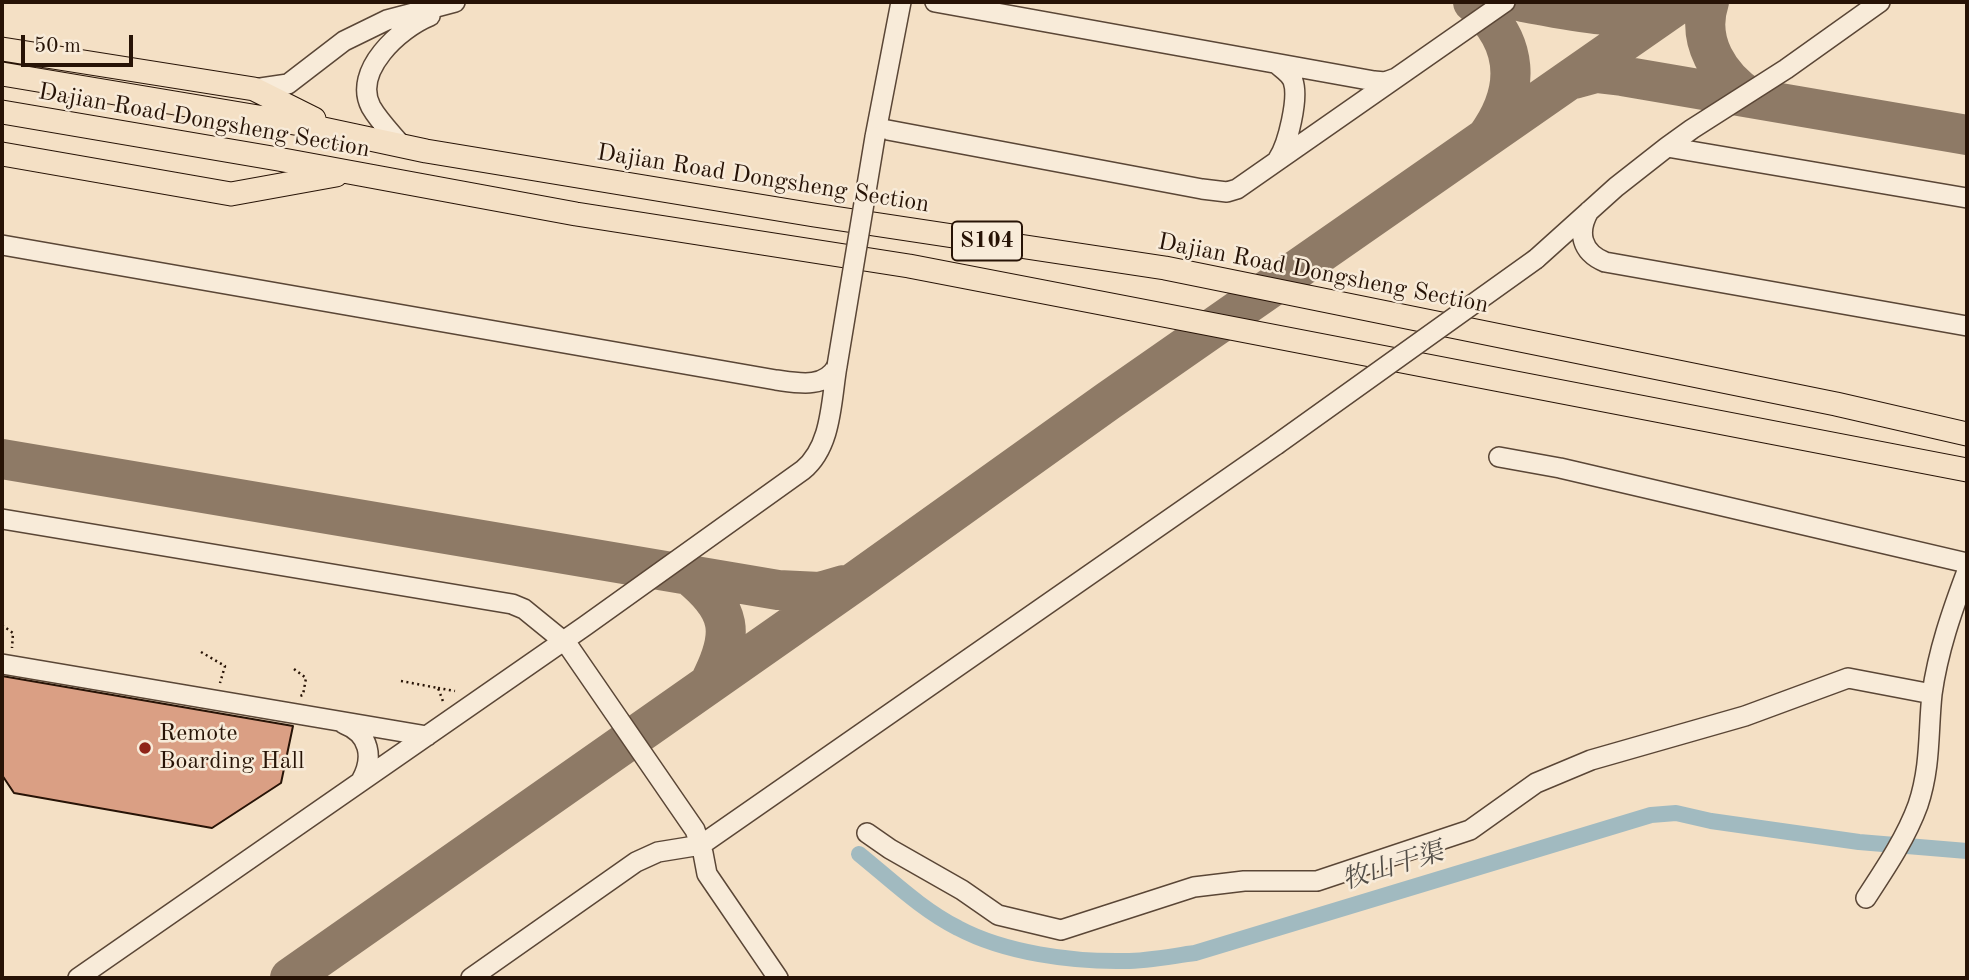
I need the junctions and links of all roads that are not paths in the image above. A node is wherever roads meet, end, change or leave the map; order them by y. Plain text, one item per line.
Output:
1 (455, 2) edge
2 (467, 2) edge
3 (901, 2) edge
4 (935, 2) edge
5 (1505, 2) edge
6 (1880, 2) edge
7 (2, 49) edge
8 (1277, 64) junction
9 (1316, 71) junction
10 (2, 74) edge
11 (1400, 76) junction
12 (254, 89) junction
13 (1294, 92) junction
14 (2, 112) edge
15 (876, 133) junction
16 (346, 134) junction
17 (402, 146) junction
18 (1667, 147) junction
19 (2, 154) edge
20 (1278, 160) junction
21 (351, 173) junction
22 (1967, 198) edge
23 (1589, 211) junction
24 (2, 245) edge
25 (1967, 326) edge
26 (837, 366) junction
27 (1967, 434) edge
28 (1499, 457) dead end
29 (1967, 470) edge
30 (2, 519) edge
31 (1967, 563) edge
32 (1967, 571) edge
33 (564, 641) junction
34 (7, 665) edge
35 (1932, 694) junction
36 (336, 721) junction
37 (427, 736) junction
38 (361, 782) junction
39 (867, 833) dead end
40 (701, 845) junction
41 (1866, 898) dead end
42 (78, 978) edge
43 (471, 978) edge
44 (778, 978) edge

1 - 12 street
2 - 17 street
3 - 15 street
4 - 8 street
5 - 11 street
6 - 18 street
7 - 12 main road
8 - 9 street
8 - 13 street
9 - 11 street
9 - 13 street
10 - 16 main road, Dajian Road Dongsheng Section / S104
11 - 20 street
12 - 16 main road
13 - 20 street
14 - 21 main road, Dajian Road Dongsheng Section / S104
15 - 20 street
15 - 26 street, bridge
16 - 17 main road, Dajian Road Dongsheng Section / S104
17 - 27 main road, Dajian Road Dongsheng Section / S104
18 - 22 street
18 - 23 street
19 - 21 main road
21 - 29 main road, Dajian Road Dongsheng Section / S104
23 - 25 street
23 - 40 street, bridge
24 - 26 street
26 - 33 street
28 - 31 street
30 - 33 street
32 - 35 street
33 - 37 street
33 - 40 street
34 - 36 street
35 - 39 street
35 - 41 street
36 - 37 street
36 - 38 street
37 - 38 street
38 - 42 street
40 - 43 street
40 - 44 street

